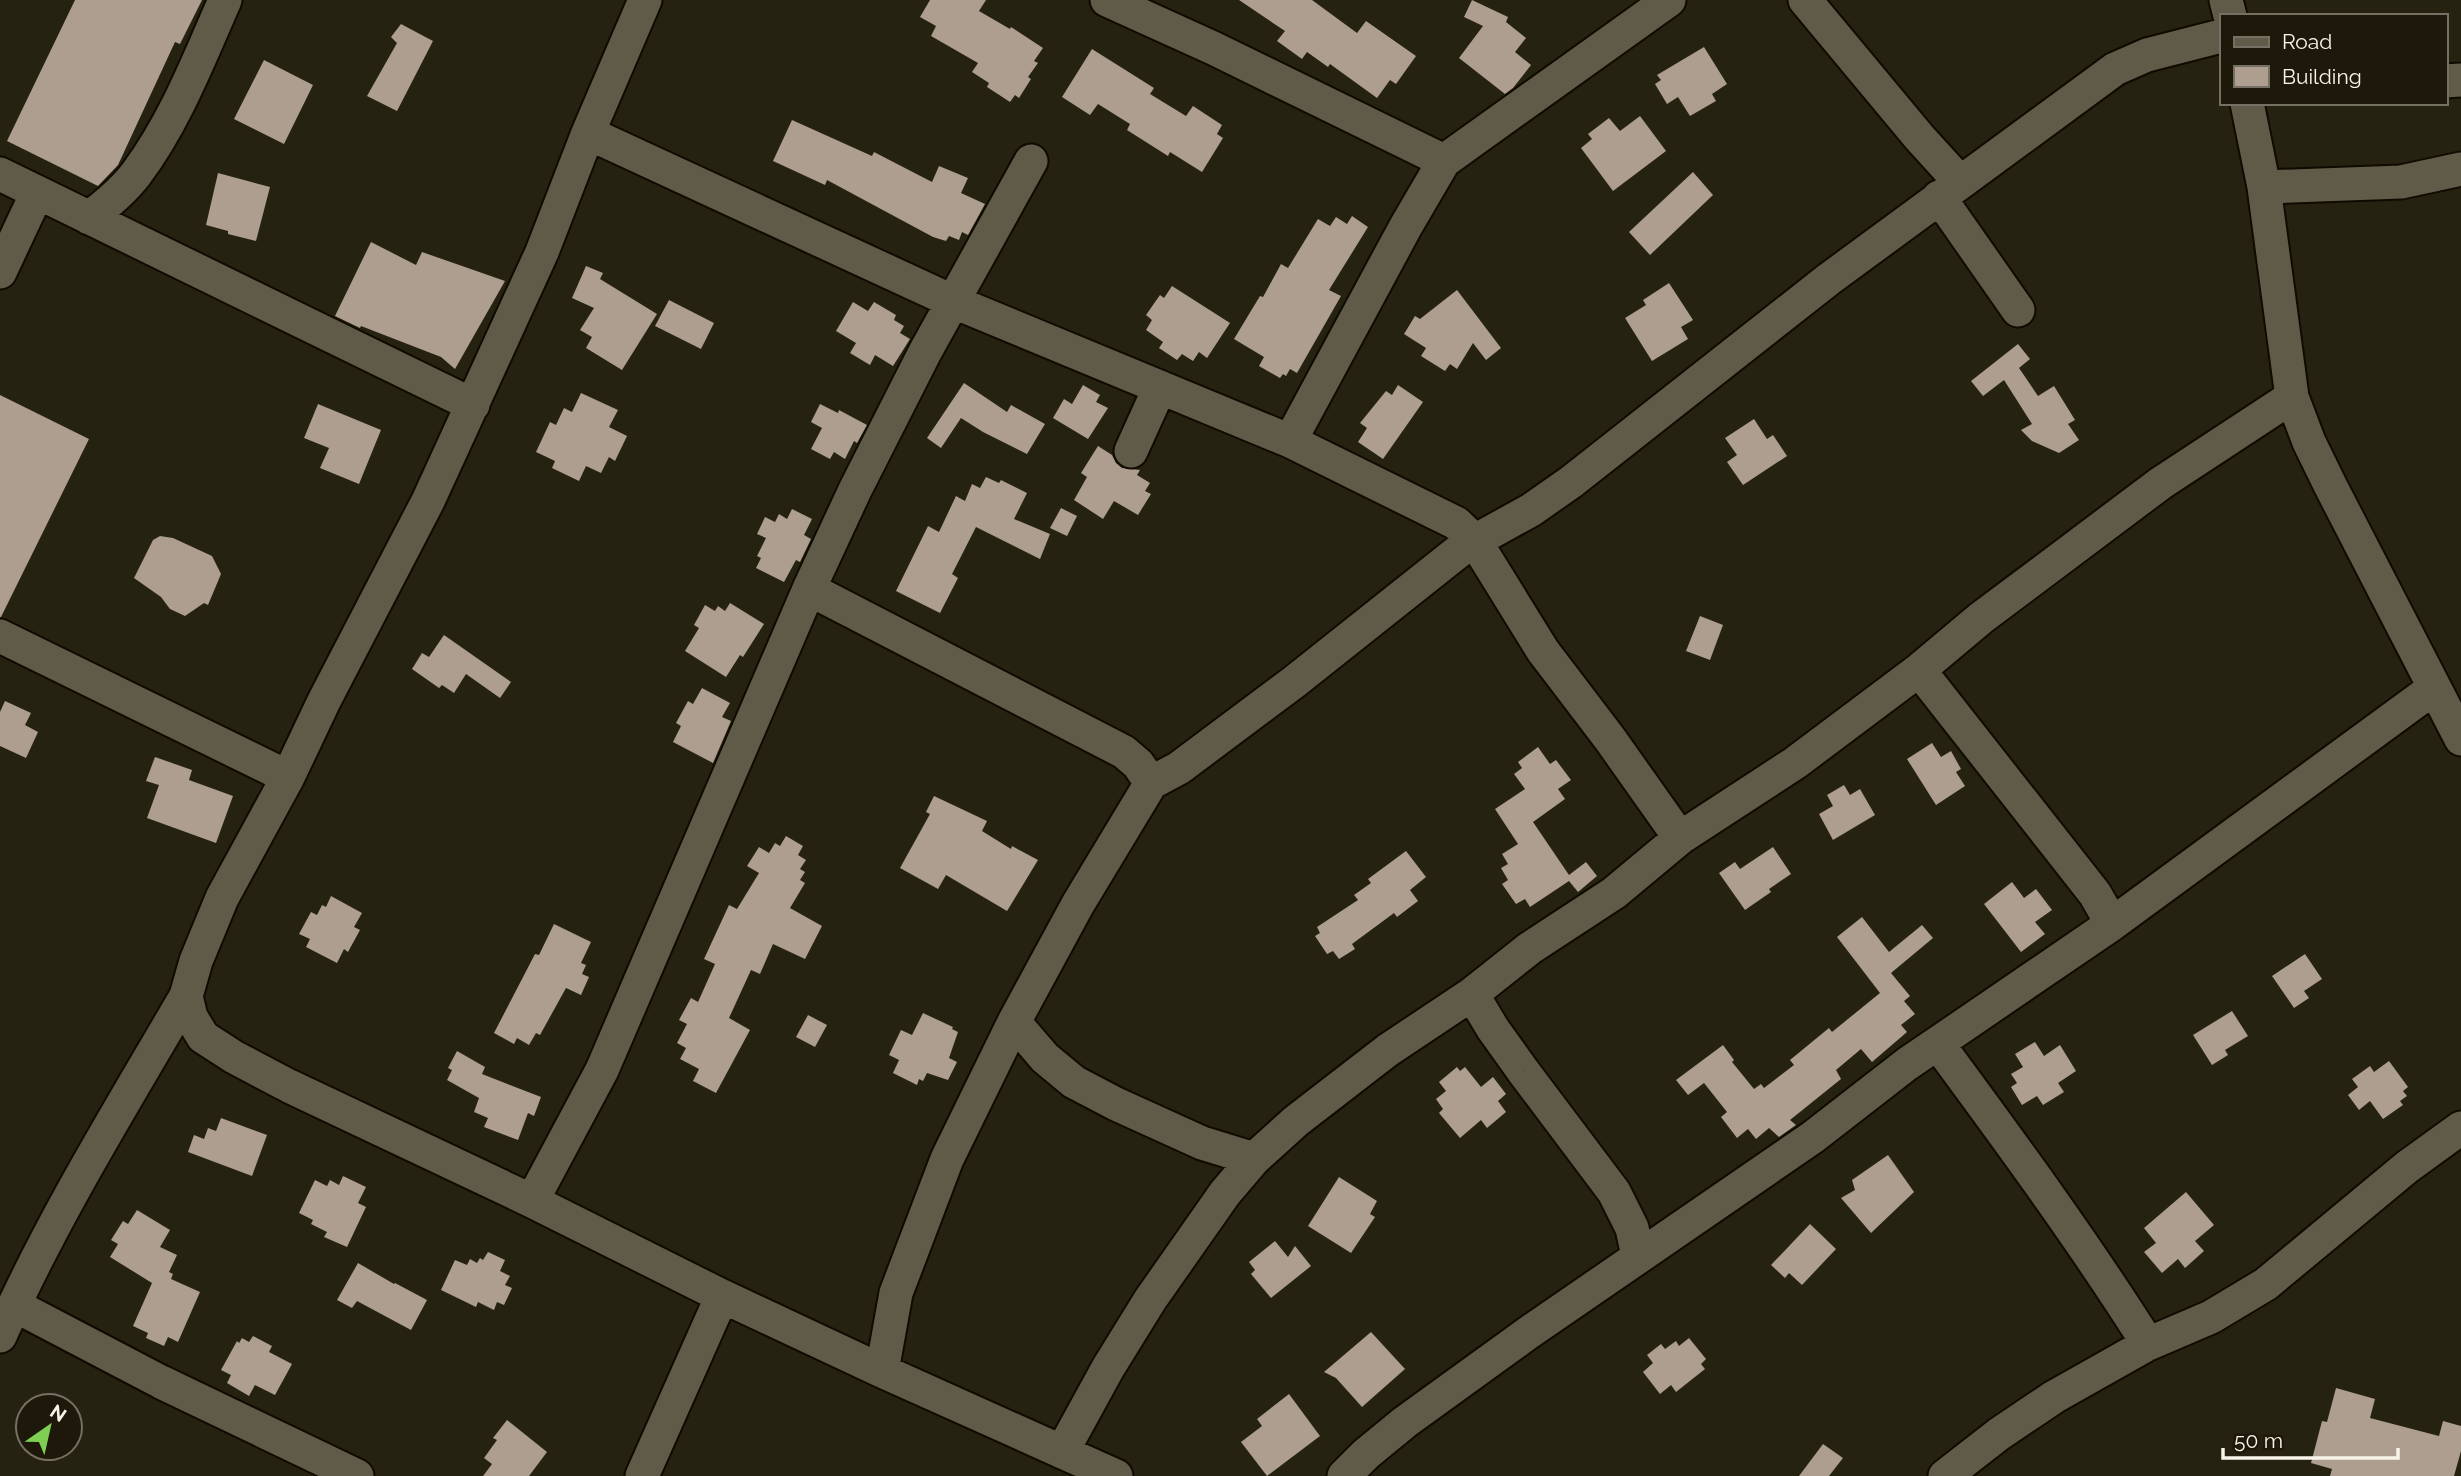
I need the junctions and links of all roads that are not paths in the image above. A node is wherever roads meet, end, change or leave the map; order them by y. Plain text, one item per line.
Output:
1 (225, 0) edge
2 (645, 0) edge
3 (1107, 0) edge
4 (1669, 0) edge
5 (1805, 0) edge
6 (2220, 36) edge
7 (2247, 105) edge
8 (588, 134) junction
9 (1031, 161) dead end
10 (1444, 161) junction
11 (2461, 169) edge
12 (0, 174) edge
13 (2264, 187) junction
14 (1949, 189) junction
15 (37, 193) junction
16 (89, 218) junction
17 (0, 272) edge
18 (954, 302) junction
19 (2018, 310) dead end
20 (1160, 387) junction
21 (2292, 397) junction
22 (473, 405) junction
23 (1290, 441) junction
24 (1131, 451) dead end
25 (1475, 541) junction
26 (809, 589) junction
27 (0, 636) edge
28 (1919, 670) junction
29 (2434, 688) junction
30 (2461, 739) edge
31 (288, 777) junction
32 (1151, 783) junction
33 (1680, 838) junction
34 (2112, 924) junction
35 (1472, 994) junction
36 (186, 996) junction
37 (1014, 1022) junction
38 (1938, 1044) junction
39 (2461, 1128) edge
40 (1202, 1143) junction
41 (1254, 1158) junction
42 (1225, 1193) junction
43 (533, 1201) junction
44 (1638, 1256) junction
45 (722, 1296) junction
46 (14, 1305) junction
47 (0, 1336) edge
48 (2148, 1344) junction
49 (882, 1371) junction
50 (1062, 1452) junction
51 (309, 1466) edge
52 (357, 1476) edge
53 (642, 1476) edge
54 (1116, 1476) edge
55 (1344, 1476) edge
56 (1945, 1476) edge

1 - 16 street
2 - 8 street
3 - 10 street
4 - 10 street
5 - 14 street
6 - 14 street
7 - 13 street
8 - 18 street
8 - 22 street
9 - 18 street
10 - 23 street
11 - 13 street
12 - 15 street
13 - 21 street
14 - 19 street
14 - 25 street
15 - 16 street
15 - 17 street
16 - 22 street
18 - 20 street
18 - 26 street
20 - 23 street
20 - 24 street
21 - 28 street
21 - 29 street
22 - 31 street
23 - 25 street
25 - 32 street
25 - 33 street
26 - 32 street
26 - 43 street
27 - 31 street
28 - 33 street
28 - 34 street
29 - 30 street
29 - 34 street
31 - 36 street
32 - 37 street
33 - 35 street
34 - 38 street
35 - 41 street
35 - 44 street
36 - 43 street
36 - 46 street
37 - 40 street
37 - 49 street
38 - 44 street
38 - 48 street
39 - 48 street
40 - 41 street
40 - 42 street
41 - 42 street
42 - 50 street
43 - 45 street
44 - 55 street
45 - 49 street
45 - 53 street
46 - 47 street
46 - 51 street
48 - 56 street
49 - 50 street
50 - 54 street
51 - 52 street

